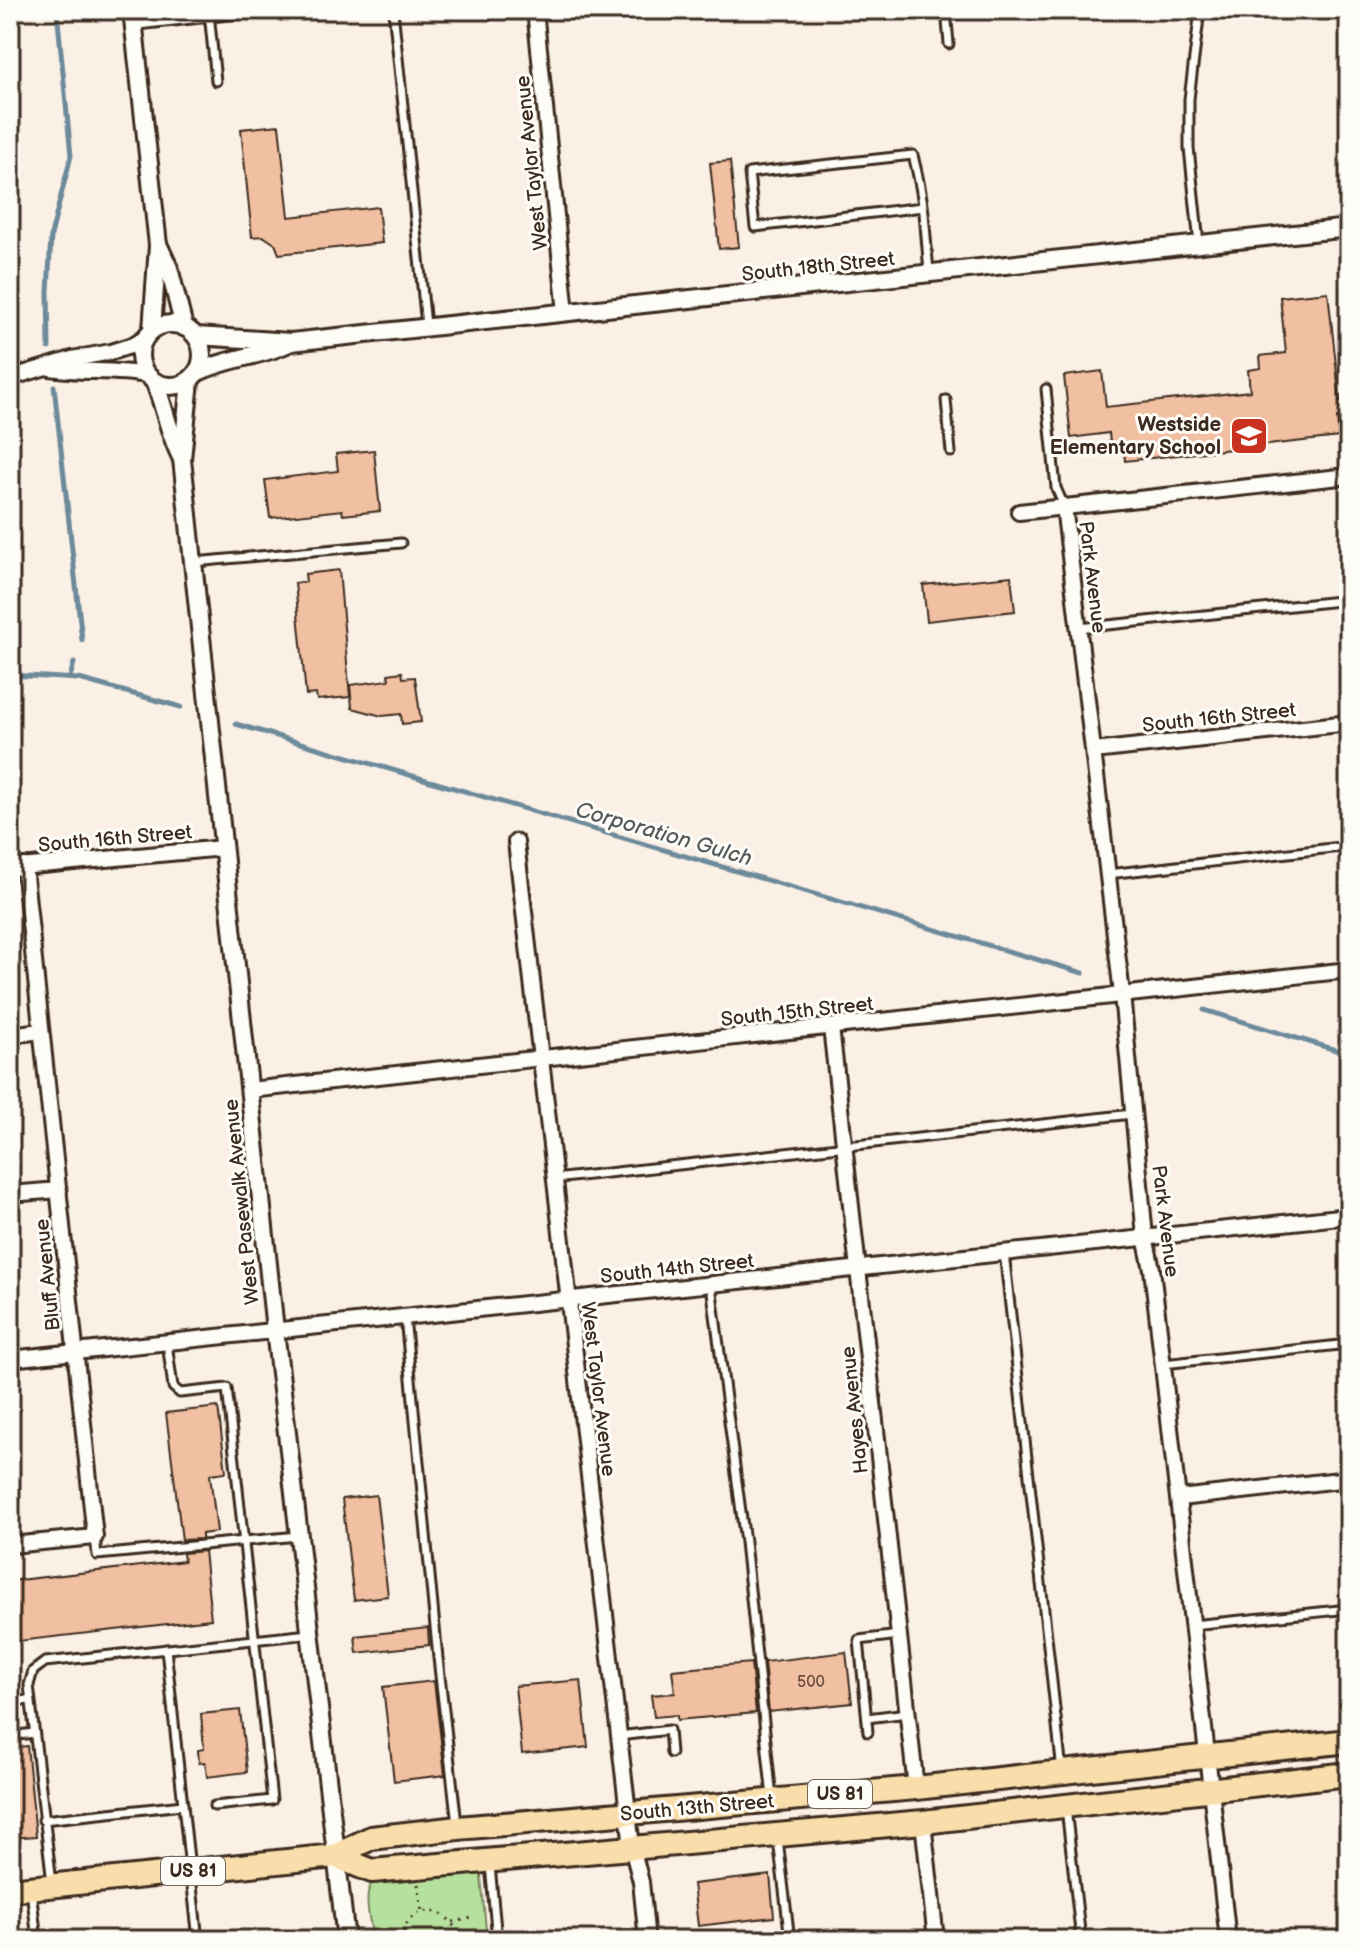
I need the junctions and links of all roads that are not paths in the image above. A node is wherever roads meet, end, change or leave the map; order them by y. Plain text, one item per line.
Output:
1 (240, 10) edge
2 (393, 10) edge
3 (535, 10) edge
4 (946, 10) edge
5 (1200, 10) edge
6 (209, 13) junction
7 (133, 16) edge
8 (949, 44) dead end
9 (216, 81) dead end
10 (923, 207) junction
11 (1349, 228) edge
12 (1199, 244) junction
13 (158, 245) junction
14 (930, 274) junction
15 (566, 313) junction
16 (427, 327) junction
17 (190, 332) junction
18 (148, 334) junction
19 (291, 342) junction
20 (50, 368) junction
21 (194, 376) junction
22 (10, 378) edge
23 (150, 379) junction
24 (1046, 389) dead end
25 (946, 400) dead end
26 (951, 452) dead end
27 (182, 459) junction
28 (1349, 476) edge
29 (1064, 506) junction
30 (1019, 512) dead end
31 (401, 543) dead end
32 (194, 562) junction
33 (1349, 600) edge
34 (1079, 628) junction
35 (1349, 723) edge
36 (1094, 751) junction
37 (516, 842) dead end
38 (1349, 846) edge
39 (223, 848) junction
40 (17, 867) edge
41 (1108, 874) junction
42 (1349, 970) edge
43 (1122, 994) junction
44 (831, 1027) junction
45 (41, 1031) junction
46 (10, 1035) edge
47 (541, 1058) junction
48 (250, 1090) junction
49 (1133, 1114) junction
50 (844, 1148) junction
51 (554, 1179) junction
52 (59, 1190) junction
53 (10, 1194) edge
54 (1349, 1216) edge
55 (1145, 1237) junction
56 (1004, 1252) junction
57 (858, 1269) junction
58 (711, 1285) junction
59 (568, 1300) junction
60 (405, 1317) junction
61 (275, 1330) junction
62 (167, 1342) junction
63 (1349, 1344) edge
64 (75, 1352) junction
65 (10, 1359) edge
66 (1163, 1364) junction
67 (1349, 1479) edge
68 (1180, 1498) junction
69 (298, 1536) junction
70 (95, 1537) junction
71 (243, 1541) junction
72 (10, 1545) edge
73 (1349, 1609) edge
74 (1192, 1625) junction
75 (309, 1634) junction
76 (899, 1635) junction
77 (254, 1640) junction
78 (166, 1649) junction
79 (30, 1700) junction
80 (10, 1702) edge
81 (908, 1713) junction
82 (867, 1718) junction
83 (868, 1732) dead end
84 (34, 1733) junction
85 (10, 1736) edge
86 (619, 1736) junction
87 (1349, 1741) edge
88 (671, 1753) dead end
89 (1208, 1757) junction
90 (1062, 1772) junction
91 (1349, 1774) edge
92 (916, 1788) junction
93 (1211, 1789) junction
94 (772, 1800) junction
95 (183, 1805) junction
96 (214, 1806) dead end
97 (1066, 1806) junction
98 (628, 1812) junction
99 (43, 1820) junction
100 (923, 1822) junction
101 (458, 1828) junction
102 (778, 1834) junction
103 (632, 1847) junction
104 (335, 1856) junction
105 (489, 1859) junction
106 (191, 1872) junction
107 (31, 1887) edge
108 (37, 1940) edge
109 (198, 1940) edge
110 (346, 1940) edge
111 (497, 1940) edge
112 (647, 1940) edge
113 (790, 1940) edge
114 (936, 1940) edge
115 (1081, 1940) edge
116 (1228, 1940) edge

1 - 6 street
2 - 16 lane
3 - 15 street, West Taylor Avenue
4 - 8 lane
5 - 12 lane
6 - 7 street
6 - 9 lane
7 - 13 street
10 - 10 lane
10 - 14 lane
11 - 12 street, South 18th Street
12 - 14 street, South 18th Street
13 - 17 street
13 - 18 street
14 - 15 street, South 18th Street
15 - 16 street, South 18th Street
16 - 19 street, South 18th Street
17 - 18 street
17 - 19 street, South 18th Street
17 - 21 street
18 - 20 street
18 - 23 street
19 - 21 street, South 18th Street
20 - 22 street
20 - 23 street
21 - 23 street
21 - 27 street, West Pasewalk Avenue
23 - 27 street, West Pasewalk Avenue
24 - 29 lane
25 - 26 lane
27 - 32 street, West Pasewalk Avenue
28 - 29 street
29 - 30 street
29 - 34 street, Park Avenue
31 - 32 lane
32 - 39 street, West Pasewalk Avenue
33 - 34 lane
34 - 36 street, Park Avenue
35 - 36 street, South 16th Street
36 - 41 street, Park Avenue
37 - 47 street, West Taylor Avenue
38 - 41 lane
39 - 40 street, South 16th Street
39 - 48 street, West Pasewalk Avenue
40 - 45 street, Bluff Avenue
41 - 43 street, Park Avenue
42 - 43 street, South 15th Street
43 - 44 street, South 15th Street
43 - 49 street, Park Avenue
44 - 47 street, South 15th Street
44 - 50 street, Hayes Avenue
45 - 46 street
45 - 52 street, Bluff Avenue
47 - 48 street, South 15th Street
47 - 51 street, West Taylor Avenue
48 - 61 street, West Pasewalk Avenue
49 - 50 lane
49 - 55 street, Park Avenue
50 - 51 lane
50 - 57 street, Hayes Avenue
51 - 59 street, West Taylor Avenue
52 - 53 street
52 - 64 street, Bluff Avenue
54 - 55 street, South 14th Street
55 - 56 street, South 14th Street
55 - 66 street, Park Avenue
56 - 57 street, South 14th Street
56 - 90 lane
57 - 58 street, South 14th Street
57 - 76 street, Hayes Avenue
58 - 59 street, South 14th Street
58 - 94 lane
59 - 60 street, South 14th Street
59 - 86 street, West Taylor Avenue
60 - 61 street, South 14th Street
60 - 101 lane
61 - 62 street, South 14th Street
61 - 69 street, West Pasewalk Avenue
62 - 64 street, South 14th Street
62 - 71 lane
63 - 66 lane
64 - 65 street, South 14th Street
64 - 70 street, Bluff Avenue
66 - 68 street, Park Avenue
67 - 68 street
68 - 74 street, Park Avenue
69 - 71 lane
69 - 75 street, West Pasewalk Avenue
70 - 71 lane
70 - 72 street
71 - 77 lane
73 - 74 lane
74 - 89 street, Park Avenue
75 - 77 lane
75 - 104 street, West Pasewalk Avenue
76 - 81 street, Hayes Avenue
76 - 82 lane
77 - 78 lane
77 - 96 lane
78 - 79 lane
78 - 95 lane
79 - 80 lane
79 - 84 lane
81 - 82 lane
81 - 92 street, Hayes Avenue
82 - 83 lane
84 - 85 lane
84 - 99 lane
86 - 88 lane
86 - 98 street, West Taylor Avenue
87 - 89 highway, South 13th Street / US 81
89 - 90 highway, South 13th Street / US 81
89 - 93 street, Park Avenue
90 - 92 highway, South 13th Street / US 81
91 - 93 highway, South 13th Street / US 81
92 - 94 highway, South 13th Street / US 81
93 - 97 highway, South 13th Street / US 81
93 - 116 street, Park Avenue
94 - 98 highway, South 13th Street / US 81
95 - 99 lane
95 - 106 lane
97 - 100 highway, South 13th Street / US 81
97 - 115 lane
98 - 101 highway, South 13th Street / US 81
98 - 103 street, West Taylor Avenue
99 - 107 lane
100 - 102 highway, South 13th Street / US 81
100 - 114 street
101 - 104 highway, South 13th Street / US 81
102 - 103 highway, South 13th Street / US 81
102 - 113 lane
103 - 105 highway, South 13th Street / US 81
103 - 112 street, West Taylor Avenue
104 - 105 highway, South 13th Street / US 81
104 - 106 highway, South 13th Street / US 81
104 - 110 street, West Pasewalk Avenue
105 - 111 lane
106 - 107 highway, South 13th Street / US 81
106 - 109 lane
107 - 108 lane

